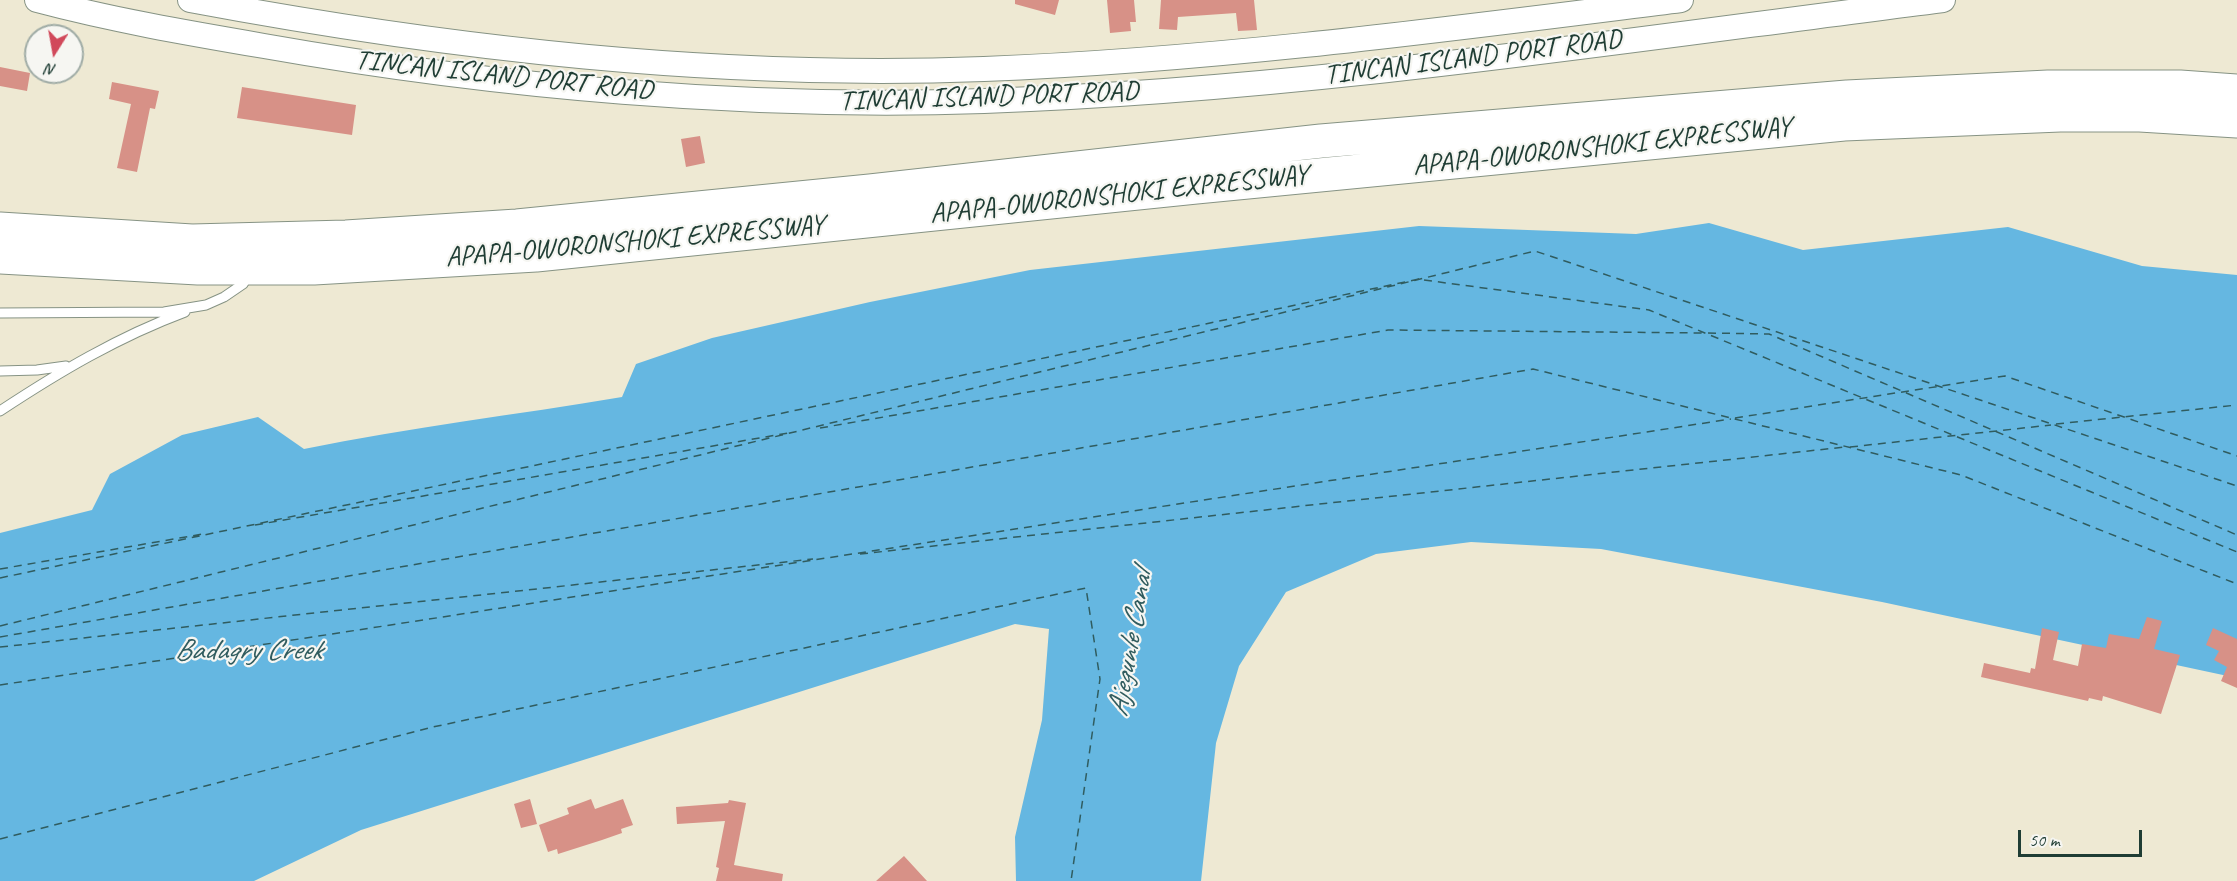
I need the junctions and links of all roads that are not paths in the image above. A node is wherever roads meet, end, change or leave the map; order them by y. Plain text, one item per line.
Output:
1 (190, 0) edge
2 (1681, 0) edge
3 (1943, 0) edge
4 (53, 2) edge
5 (2237, 91) edge
6 (2237, 121) edge
7 (0, 229) edge
8 (0, 256) edge
9 (254, 268) junction
10 (206, 304) junction
11 (0, 313) edge
12 (70, 365) junction
13 (0, 371) edge
14 (0, 411) edge

1 - 2 street, TINCAN ISLAND PORT ROAD
3 - 4 street, TINCAN ISLAND PORT ROAD
5 - 7 highway, APAPA-OWORONSHOKI EXPRESSWAY
6 - 9 highway, APAPA-OWORONSHOKI EXPRESSWAY
8 - 9 highway, APAPA-OWORONSHOKI EXPRESSWAY
9 - 10 lane
10 - 11 lane
10 - 12 lane
12 - 13 lane
12 - 14 lane

